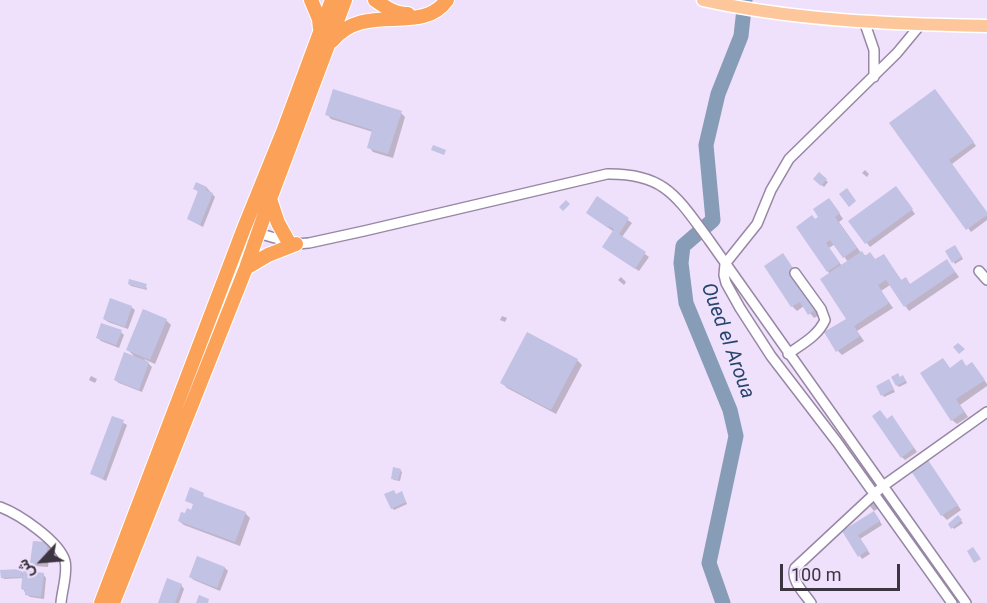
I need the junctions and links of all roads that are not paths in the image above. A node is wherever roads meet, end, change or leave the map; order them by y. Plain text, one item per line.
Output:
1 (311, 0) edge
2 (332, 0) edge
3 (345, 0) edge
4 (375, 0) edge
5 (439, 0) edge
6 (447, 0) edge
7 (703, 0) edge
8 (864, 21) junction
9 (921, 24) junction
10 (987, 26) edge
11 (325, 40) junction
12 (874, 77) junction
13 (270, 199) junction
14 (244, 228) junction
15 (258, 233) junction
16 (292, 243) junction
17 (725, 264) junction
18 (246, 268) junction
19 (979, 271) dead end
20 (795, 273) dead end
21 (987, 280) edge
22 (785, 350) junction
23 (771, 356) junction
24 (815, 392) junction
25 (805, 400) junction
26 (987, 412) edge
27 (882, 486) junction
28 (875, 495) junction
29 (0, 507) edge
30 (60, 603) edge
31 (101, 603) edge
32 (113, 603) edge
33 (811, 603) edge
34 (952, 603) edge
35 (966, 603) edge

1 - 11 highway
2 - 11 highway
3 - 11 highway
4 - 5 highway
6 - 11 highway
7 - 8 main road
8 - 9 main road
8 - 12 street
9 - 10 main road
9 - 12 street
11 - 13 highway
11 - 14 highway
12 - 17 street
13 - 15 highway
13 - 16 highway
14 - 15 street
14 - 31 highway
15 - 16 street
15 - 18 highway
16 - 17 street
16 - 18 highway
17 - 22 street
17 - 23 street
18 - 32 highway
19 - 21 street
20 - 22 street
22 - 23 street
22 - 24 street
23 - 25 street
24 - 25 street
24 - 27 street
25 - 28 street
26 - 27 street
27 - 28 street
27 - 35 street
28 - 33 street
28 - 34 street
29 - 30 street

